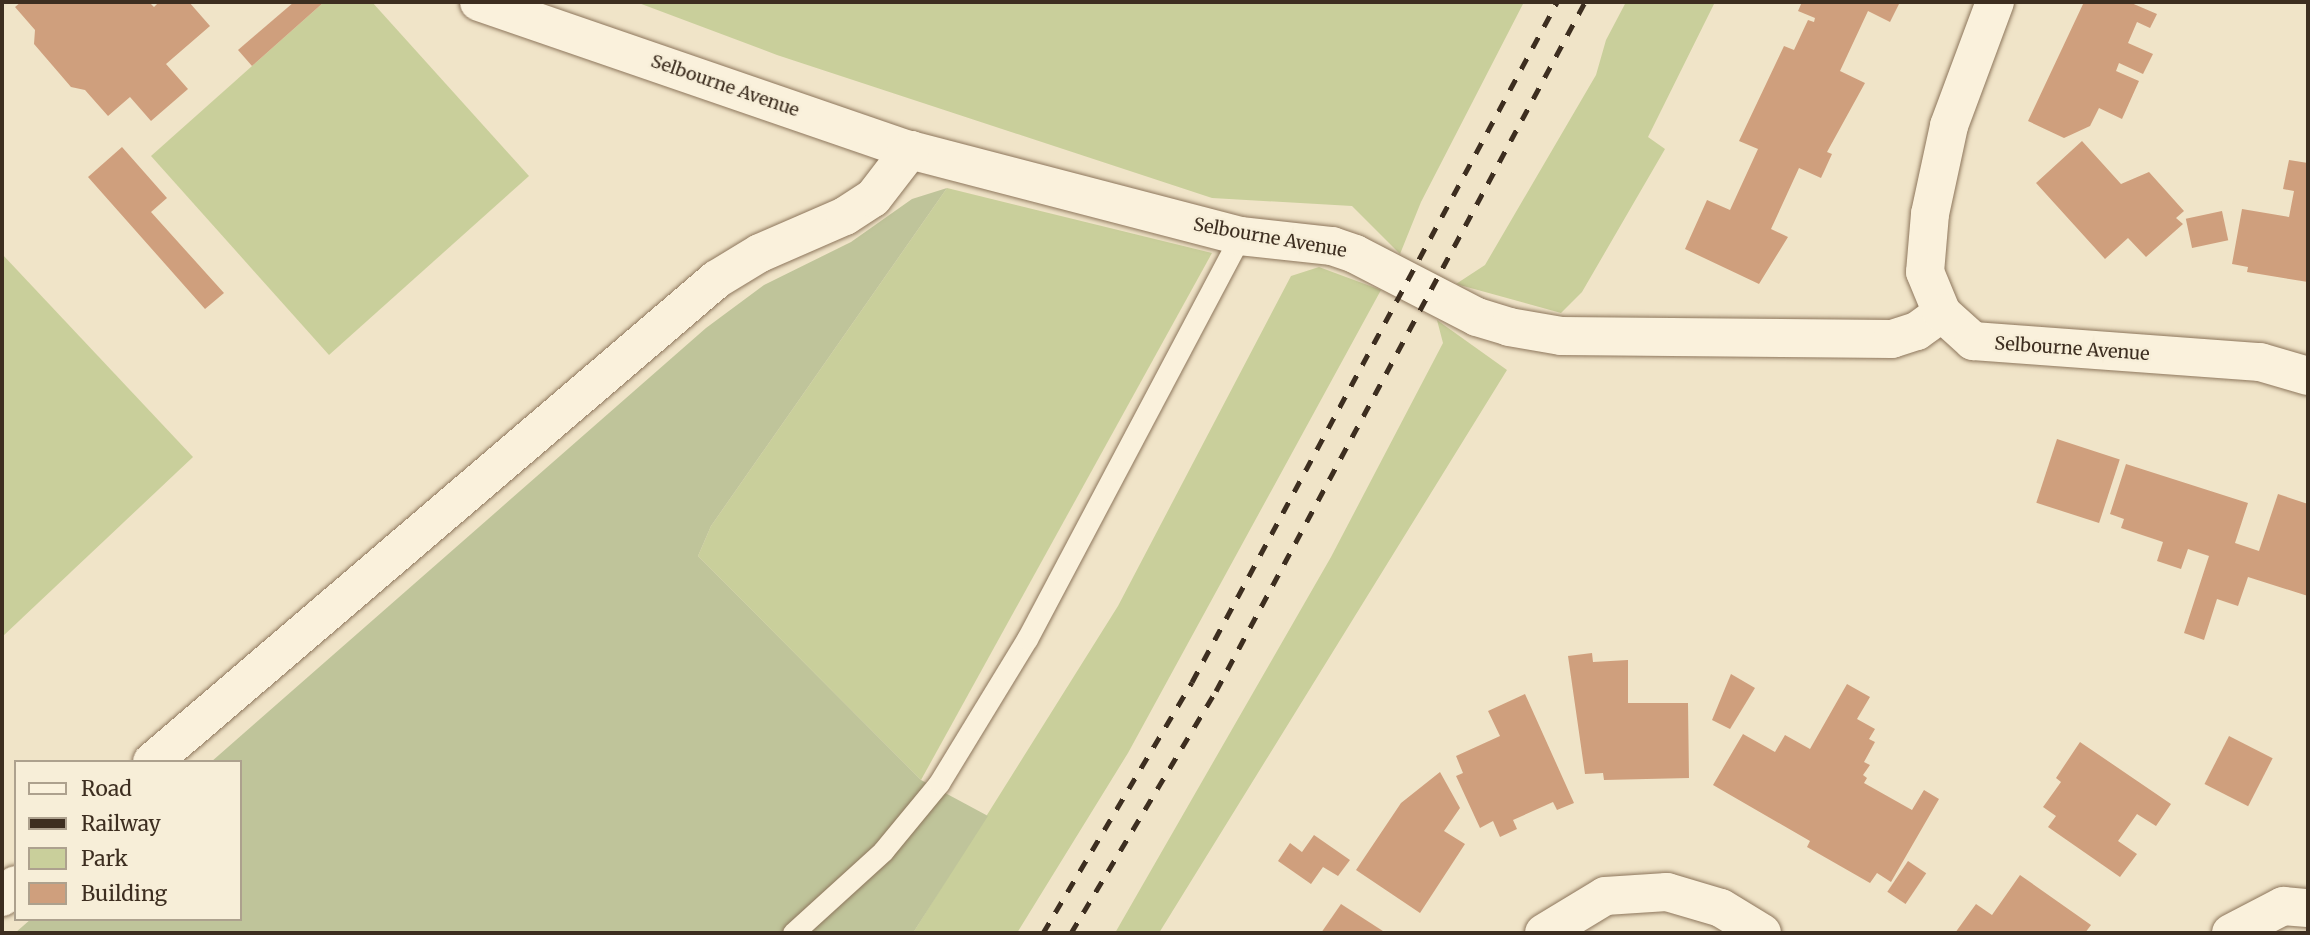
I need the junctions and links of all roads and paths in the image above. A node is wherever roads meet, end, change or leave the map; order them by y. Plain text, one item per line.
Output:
1 (480, 2) edge
2 (1995, 2) edge
3 (910, 149) junction
4 (1240, 236) junction
5 (1942, 313) junction
6 (2308, 376) edge
7 (154, 760) edge
8 (2308, 908) edge
9 (793, 933) edge
10 (1544, 933) edge
11 (1762, 933) edge
12 (2231, 933) edge

1 - 3 street, Selbourne Avenue
2 - 5 street
3 - 4 street, Selbourne Avenue
3 - 7 street
4 - 5 street, Selbourne Avenue
4 - 9 lane
5 - 6 street, Selbourne Avenue
8 - 12 street
10 - 11 street

